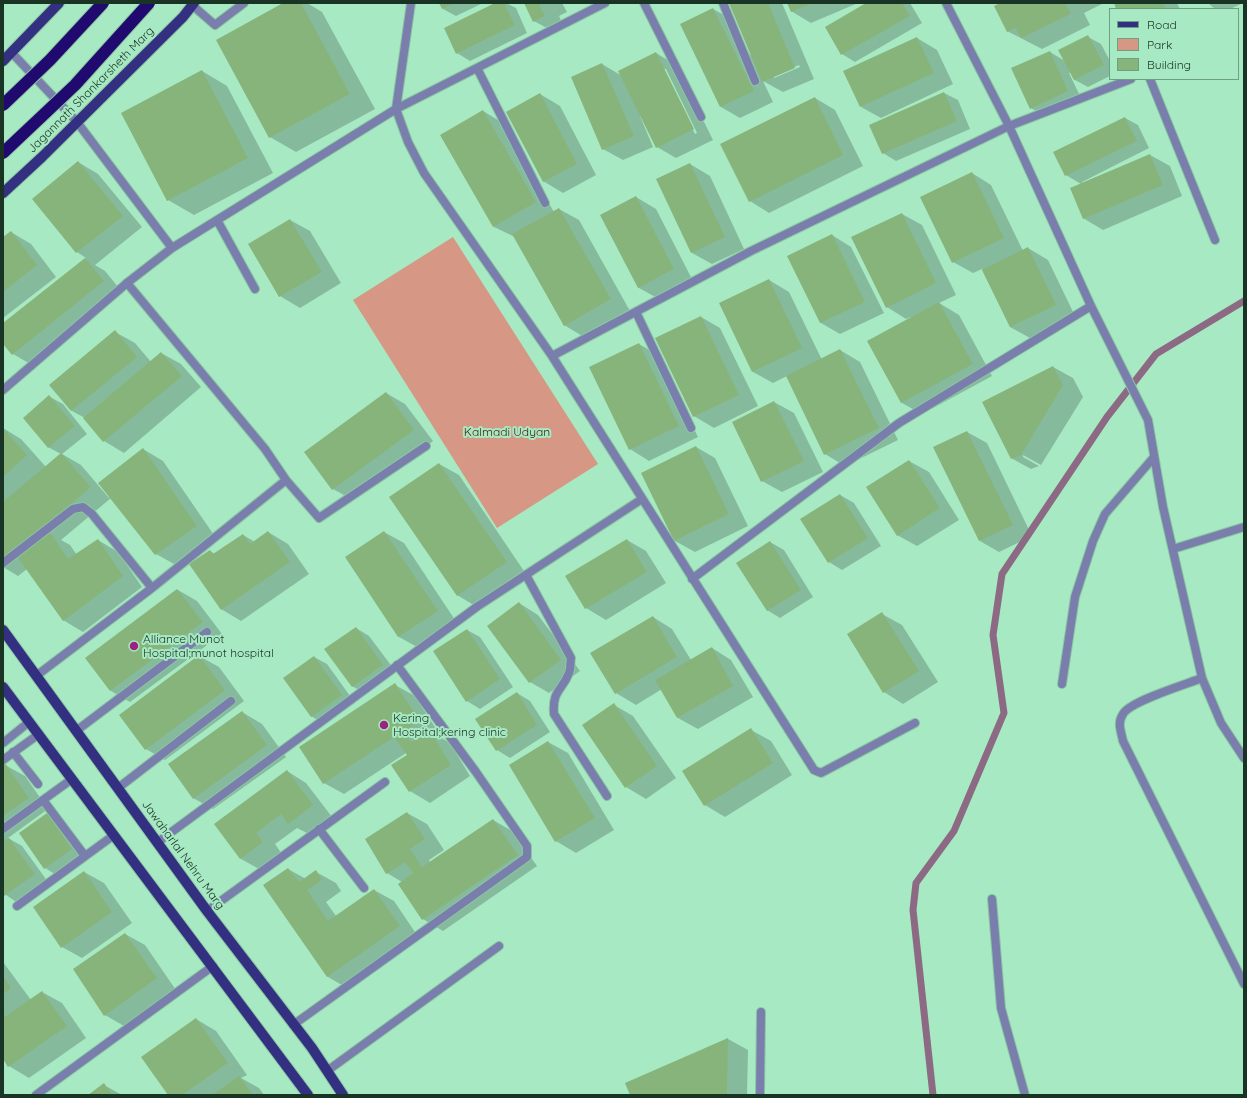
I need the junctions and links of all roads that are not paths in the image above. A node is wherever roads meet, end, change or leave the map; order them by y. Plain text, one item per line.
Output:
1 (59, 3) edge
2 (103, 3) edge
3 (149, 3) edge
4 (244, 3) edge
5 (411, 3) edge
6 (605, 3) edge
7 (644, 3) edge
8 (723, 3) edge
9 (946, 3) edge
10 (193, 4) edge
11 (12, 53) junction
12 (3, 61) edge
13 (477, 68) junction
14 (1128, 80) edge
15 (1150, 80) edge
16 (755, 81) dead end
17 (3, 105) edge
18 (396, 109) junction
19 (701, 117) dead end
20 (77, 122) junction
21 (1009, 126) junction
22 (3, 153) edge
23 (3, 193) edge
24 (545, 203) dead end
25 (217, 220) junction
26 (1215, 240) dead end
27 (172, 248) junction
28 (127, 283) junction
29 (255, 289) dead end
30 (1091, 306) junction
31 (636, 312) junction
32 (552, 356) junction
33 (3, 390) edge
34 (690, 428) dead end
35 (426, 446) dead end
36 (1154, 457) junction
37 (286, 480) junction
38 (642, 499) junction
39 (1244, 527) edge
40 (1173, 549) junction
41 (3, 563) edge
42 (526, 575) junction
43 (692, 579) junction
44 (152, 588) junction
45 (3, 630) edge
46 (207, 632) dead end
47 (397, 666) junction
48 (36, 676) junction
49 (1202, 678) junction
50 (1062, 684) dead end
51 (3, 687) edge
52 (231, 700) dead end
53 (30, 722) junction
54 (915, 723) dead end
55 (76, 731) junction
56 (39, 734) junction
57 (3, 743) edge
58 (14, 752) junction
59 (1244, 758) edge
60 (3, 760) edge
61 (72, 779) junction
62 (385, 782) dead end
63 (38, 784) dead end
64 (118, 788) junction
65 (607, 796) dead end
66 (44, 800) junction
67 (3, 829) edge
68 (319, 829) junction
69 (114, 835) junction
70 (158, 842) junction
71 (85, 856) junction
72 (364, 888) dead end
73 (992, 899) dead end
74 (17, 906) dead end
75 (207, 911) junction
76 (499, 946) dead end
77 (212, 966) junction
78 (1244, 984) edge
79 (761, 1012) dead end
80 (293, 1025) junction
81 (327, 1071) junction
82 (340, 1094) edge
83 (36, 1095) edge
84 (308, 1095) edge
85 (760, 1095) edge
86 (1025, 1095) edge

1 - 11 main road
2 - 17 highway, bridge
3 - 22 highway, bridge
4 - 10 street
5 - 18 street
6 - 13 street
7 - 19 street
8 - 16 street
9 - 21 street
10 - 20 main road, Jagannath Shankarsheth Marg
11 - 12 main road
11 - 20 street
13 - 18 street
13 - 24 street
14 - 21 street
15 - 26 street
18 - 25 street
18 - 32 street
20 - 23 main road, Jagannath Shankarsheth Marg
20 - 27 street
21 - 30 street
21 - 31 street
25 - 27 street
25 - 29 street
27 - 28 street
28 - 33 street
28 - 37 street
30 - 36 street
30 - 43 street
31 - 32 street
31 - 34 street
32 - 38 street
35 - 37 street
36 - 40 street
36 - 50 street
37 - 44 street
38 - 42 street
38 - 43 street
39 - 40 street
40 - 49 street
41 - 44 street
42 - 47 street
42 - 65 street
43 - 54 street
44 - 48 street
45 - 48 main road, Jawaharlal Nehru Marg
46 - 55 street
47 - 70 street
47 - 80 street
48 - 55 main road, Jawaharlal Nehru Marg
49 - 59 street
49 - 78 street
51 - 53 main road
52 - 64 street
53 - 56 main road
53 - 57 street
55 - 64 main road, Jawaharlal Nehru Marg
56 - 58 street
56 - 61 main road
58 - 60 street
58 - 63 street
61 - 66 street
61 - 69 main road
62 - 68 street
64 - 70 main road, Jawaharlal Nehru Marg
66 - 67 street
66 - 71 street
68 - 72 street
68 - 75 street
69 - 71 street
69 - 77 main road
70 - 75 main road, Jawaharlal Nehru Marg
71 - 74 street
73 - 86 street
75 - 80 main road, Jawaharlal Nehru Marg
76 - 81 street
77 - 83 street
77 - 84 main road
79 - 85 street
80 - 81 main road, Jawaharlal Nehru Marg
81 - 82 main road, Jawaharlal Nehru Marg

